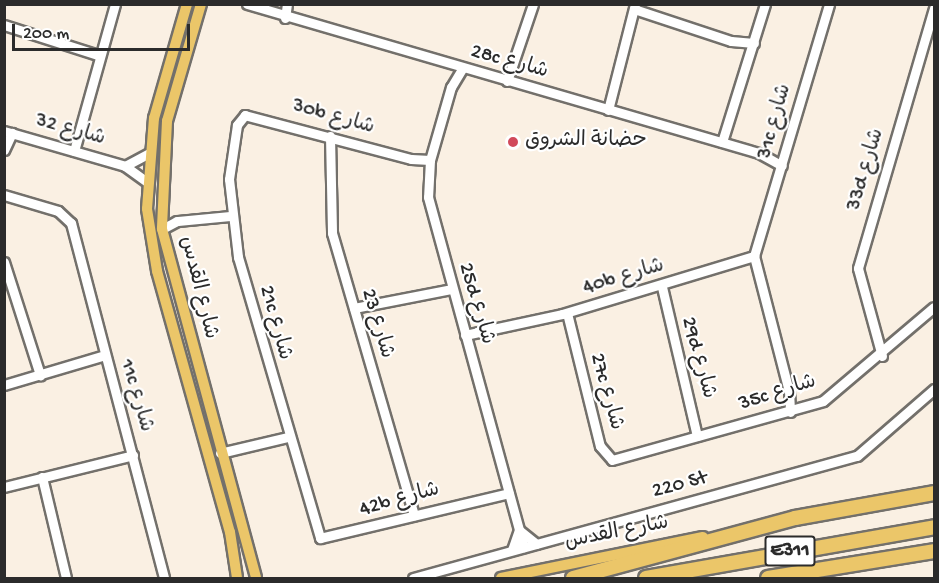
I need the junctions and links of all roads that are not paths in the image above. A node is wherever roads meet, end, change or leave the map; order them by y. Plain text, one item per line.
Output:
1 (115, 4) edge
2 (187, 4) edge
3 (201, 4) edge
4 (247, 4) edge
5 (282, 4) edge
6 (287, 4) edge
7 (533, 4) edge
8 (765, 4) edge
9 (829, 4) edge
10 (930, 4) edge
11 (634, 10) edge
12 (932, 12) edge
13 (280, 17) junction
14 (4, 25) edge
15 (753, 47) junction
16 (99, 51) junction
17 (450, 66) junction
18 (462, 69) junction
19 (511, 83) junction
20 (451, 87) junction
21 (605, 109) junction
22 (245, 115) joint
23 (7, 132) edge
24 (335, 138) junction
25 (727, 143) junction
26 (4, 150) edge
27 (78, 152) junction
28 (149, 153) junction
29 (763, 154) junction
30 (786, 154) junction
31 (430, 165) junction
32 (124, 166) junction
33 (782, 166) junction
34 (147, 182) junction
35 (6, 197) edge
36 (147, 209) junction
37 (231, 216) junction
38 (162, 229) junction
39 (753, 256) junction
40 (4, 262) edge
41 (169, 270) junction
42 (6, 279) edge
43 (450, 285) junction
44 (659, 287) junction
45 (934, 307) edge
46 (355, 312) junction
47 (564, 314) junction
48 (494, 332) junction
49 (465, 335) junction
50 (876, 335) junction
51 (468, 345) junction
52 (891, 349) junction
53 (105, 357) junction
54 (882, 357) junction
55 (36, 376) junction
56 (4, 385) edge
57 (934, 389) edge
58 (789, 391) junction
59 (800, 408) junction
60 (790, 412) junction
61 (701, 435) junction
62 (287, 437) junction
63 (132, 451) junction
64 (220, 453) junction
65 (605, 456) joint
66 (38, 478) junction
67 (934, 486) edge
68 (4, 487) edge
69 (508, 489) junction
70 (934, 493) edge
71 (893, 499) junction
72 (410, 516) junction
73 (934, 527) edge
74 (519, 530) junction
75 (742, 532) junction
76 (320, 538) joint
77 (536, 544) junction
78 (524, 547) junction
79 (512, 550) junction
80 (934, 551) edge
81 (165, 577) edge
82 (255, 577) edge
83 (65, 578) edge
84 (239, 579) edge
85 (413, 579) edge
86 (501, 579) edge
87 (573, 579) edge
88 (646, 579) edge
89 (768, 579) edge

1 - 16 street
2 - 28 main road, شارع القدس
3 - 38 main road, شارع القدس
4 - 13 street, 28c شارع
5 - 13 street
6 - 13 street
7 - 19 street
8 - 15 street
9 - 30 street, 31c شارع
10 - 12 street, 33d شارع
11 - 15 street
11 - 21 street
12 - 50 street, 33d شارع
13 - 17 street, 28c شارع
14 - 16 street
15 - 25 street
16 - 27 street
17 - 18 street, 28c شارع
17 - 20 street, 25d شارع
18 - 19 street, 28c شارع
18 - 20 street, 25d شارع
19 - 21 street, 28c شارع
20 - 31 street, 25d شارع
21 - 25 street, 28c شارع
22 - 24 street, 30b شارع
22 - 37 street, 21c شارع
23 - 26 street
23 - 27 street, شارع 32
24 - 31 street, 30b شارع
24 - 46 street, شارع 23
25 - 29 street, 28c شارع
27 - 32 street, شارع 32
28 - 32 street, شارع 32
28 - 34 main road, شارع القدس
29 - 30 street, 28c شارع
29 - 33 street, 28c شارع
30 - 33 street, 31c شارع
31 - 43 street, 25d شارع
32 - 34 street, شارع 32
33 - 39 street, 31c شارع
34 - 36 main road, شارع القدس
35 - 53 street, 11c شارع
36 - 41 main road
36 - 84 main road, شارع القدس
37 - 38 street
37 - 62 street, 21c شارع
38 - 41 main road, شارع القدس
39 - 44 street, 40b شارع
39 - 58 street
40 - 42 street
41 - 64 main road, شارع القدس
42 - 55 street
43 - 46 street
43 - 49 street, 25d شارع
44 - 47 street, 40b شارع
44 - 61 street, 29d شارع
45 - 52 street, 35c شارع
46 - 72 street, شارع 23
47 - 48 street, 40b شارع
47 - 65 street, 27c شارع
48 - 49 street, 40b شارع
48 - 51 street, 40b شارع
49 - 51 street, 25d شارع
50 - 52 street
50 - 54 street, 33d شارع
51 - 69 street, 25d شارع
52 - 54 street, 35c شارع
53 - 55 street
53 - 63 street, 11c شارع
54 - 59 street, 35c شارع
55 - 56 street
57 - 77 street, 220 St
58 - 59 street
58 - 60 street
59 - 60 street, 35c شارع
60 - 61 street, 35c شارع
61 - 65 street, 35c شارع
62 - 64 street
62 - 76 street, 21c شارع
63 - 66 street
63 - 81 street, 11c شارع
64 - 82 main road, شارع القدس
66 - 68 street
66 - 83 street
67 - 71 highway
69 - 72 street, 42b شارع
69 - 74 street, 25d شارع
70 - 71 highway
71 - 75 highway
72 - 76 street, 42b شارع
73 - 88 highway, E311
74 - 77 street
74 - 78 street, 25d شارع
74 - 79 street
75 - 86 main road, شارع القدس
75 - 87 highway
77 - 78 street, 220 St
78 - 79 street, 220 St
79 - 85 street, 220 St
80 - 89 highway, E311

